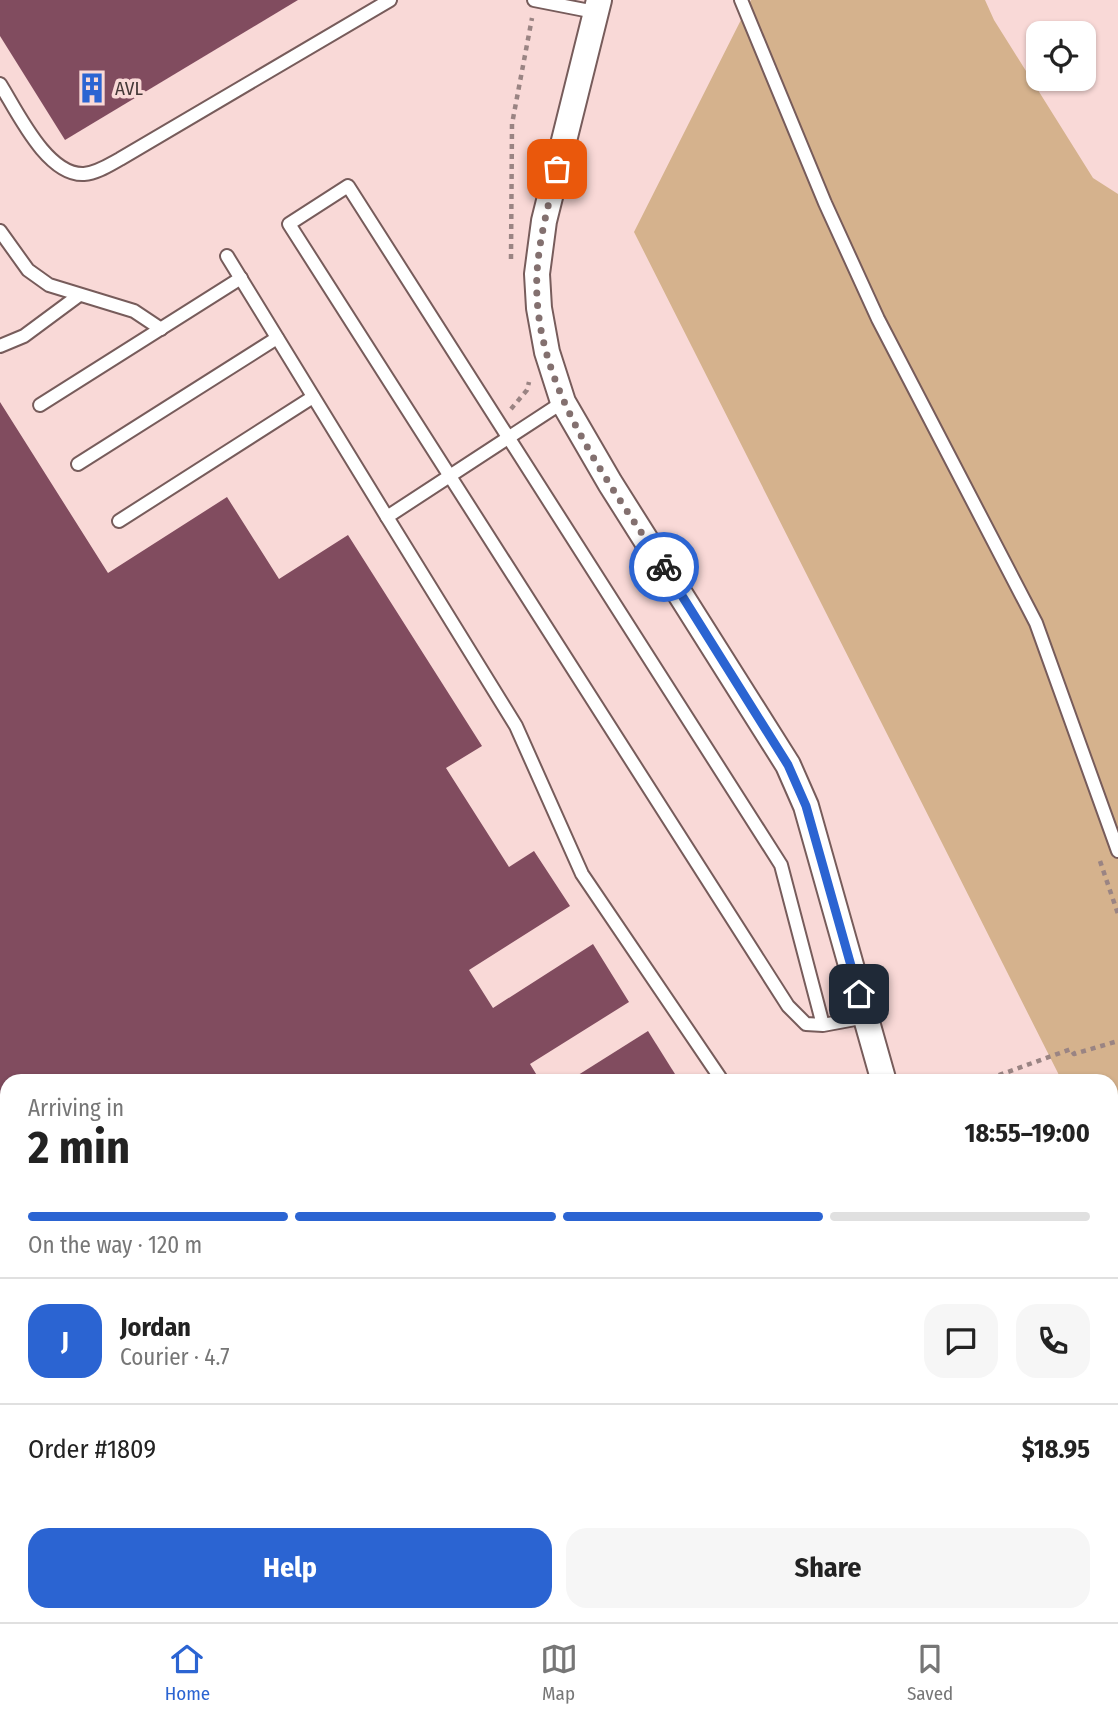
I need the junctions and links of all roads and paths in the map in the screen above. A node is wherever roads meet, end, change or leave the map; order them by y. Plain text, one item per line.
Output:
1 (390, 0) edge
2 (535, 0) edge
3 (741, 0) edge
4 (597, 6) edge
5 (0, 85) edge
6 (0, 231) edge
7 (227, 256) dead end
8 (512, 267) dead end
9 (241, 278) junction
10 (78, 296) junction
11 (162, 329) junction
12 (277, 338) junction
13 (0, 346) edge
14 (530, 376) dead end
15 (313, 397) junction
16 (564, 402) junction
17 (40, 405) dead end
18 (498, 420) junction
19 (509, 437) junction
20 (78, 464) dead end
21 (451, 475) junction
22 (387, 517) junction
23 (119, 521) dead end
24 (1118, 851) edge
25 (866, 1017) junction
26 (823, 1025) junction
27 (1118, 1041) edge
28 (718, 1074) edge
29 (882, 1074) edge
30 (1002, 1074) edge

1 - 5 lane
2 - 4 lane
2 - 8 path
3 - 24 lane
4 - 16 street
6 - 10 lane
7 - 9 lane
9 - 11 lane
9 - 12 lane
10 - 11 lane
10 - 13 lane
11 - 17 lane
12 - 15 lane
12 - 20 lane
14 - 18 path
15 - 22 lane
15 - 23 lane
16 - 19 lane
16 - 25 street
18 - 19 lane
18 - 21 lane
19 - 21 lane
19 - 26 lane
21 - 22 lane
21 - 26 lane
22 - 28 lane
25 - 26 lane
25 - 29 street
27 - 30 path

